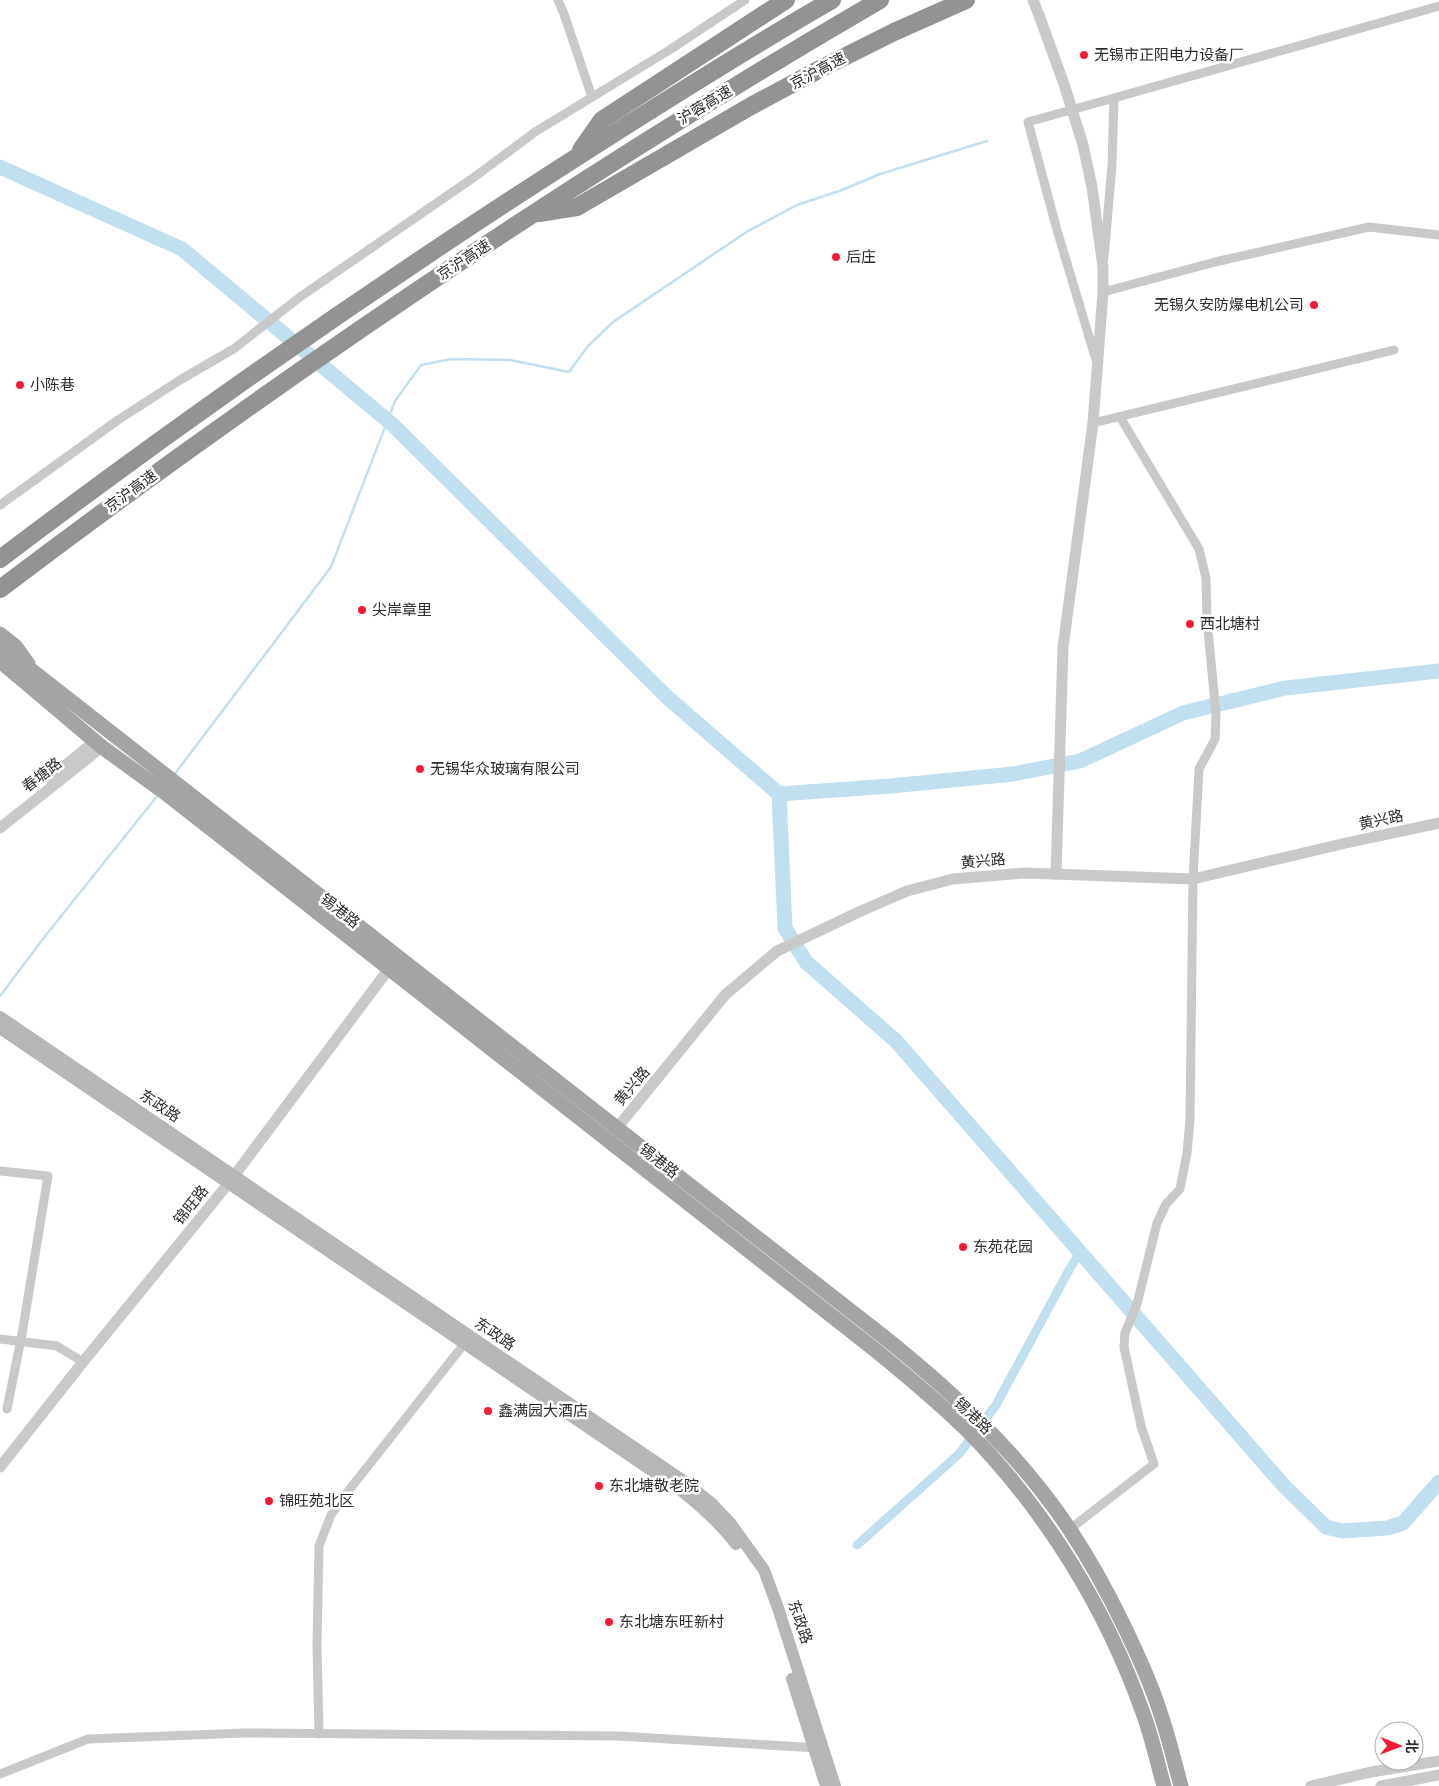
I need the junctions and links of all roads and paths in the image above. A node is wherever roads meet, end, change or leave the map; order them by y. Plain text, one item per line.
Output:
1 (558, 0) edge
2 (745, 0) edge
3 (786, 0) edge
4 (832, 0) edge
5 (880, 0) edge
6 (966, 0) edge
7 (1033, 0) edge
8 (1439, 6) edge
9 (592, 97) junction
10 (1114, 98) junction
11 (575, 158) junction
12 (534, 213) junction
13 (1439, 235) edge
14 (1103, 268) junction
15 (1103, 292) junction
16 (1394, 350) dead end
17 (1097, 362) junction
18 (1120, 417) junction
19 (1093, 423) junction
20 (0, 505) edge
21 (0, 559) edge
22 (0, 589) edge
23 (0, 634) edge
24 (0, 648) edge
25 (0, 661) edge
26 (0, 672) edge
27 (27, 675) junction
28 (99, 744) junction
29 (160, 780) junction
30 (0, 818) edge
31 (1439, 823) edge
32 (0, 828) edge
33 (1056, 874) junction
34 (1193, 878) junction
35 (394, 963) junction
36 (0, 1017) edge
37 (0, 1028) edge
38 (617, 1128) junction
39 (0, 1170) edge
40 (231, 1180) junction
41 (0, 1339) edge
42 (467, 1340) junction
43 (20, 1341) junction
44 (83, 1362) junction
45 (6, 1409) dead end
46 (0, 1467) edge
47 (1070, 1529) junction
48 (319, 1734) junction
49 (819, 1748) junction
50 (1439, 1761) edge
51 (0, 1774) edge
52 (1439, 1775) edge
53 (826, 1786) edge
54 (835, 1786) edge
55 (1164, 1786) edge
56 (1181, 1786) edge
57 (1311, 1786) edge
58 (1381, 1786) edge

1 - 9 street
2 - 9 street
3 - 11 highway, 京沪高速
4 - 11 highway, 沪蓉高速
5 - 12 highway, 沪蓉高速
6 - 12 highway, 京沪高速
7 - 14 street, bridge
8 - 10 street
9 - 20 street
10 - 14 street
10 - 17 street
11 - 21 highway, 京沪高速
12 - 22 highway, 京沪高速
13 - 15 street
14 - 15 street
15 - 17 street
16 - 18 street
17 - 19 street
18 - 19 street
18 - 34 street
19 - 33 street
23 - 27 main road
24 - 27 main road, 锡港路
25 - 27 main road, 锡港路
26 - 27 main road
27 - 28 main road, 锡港路
27 - 29 main road, 锡港路
28 - 29 main road, 锡港路
28 - 30 street, 春塘路
28 - 32 street, 春塘路
29 - 35 main road, 锡港路
31 - 34 street, 黄兴路
33 - 34 street, 黄兴路
33 - 38 street, 黄兴路
34 - 47 street
35 - 38 main road, 锡港路
35 - 40 street, 锦旺路
35 - 55 main road, 锡港路
36 - 40 main road, 东政路
37 - 40 main road, 东政路
38 - 47 main road, 锡港路
39 - 43 street
40 - 42 main road, 东政路
40 - 44 street, 锦旺路
41 - 43 street
42 - 48 street
42 - 49 main road, 东政路
43 - 44 street
43 - 45 street
44 - 46 street, 锦旺路
47 - 56 main road, 锡港路
48 - 49 street
48 - 51 street
49 - 53 main road, 东政路
49 - 54 main road, 东政路
50 - 57 street
52 - 58 street

